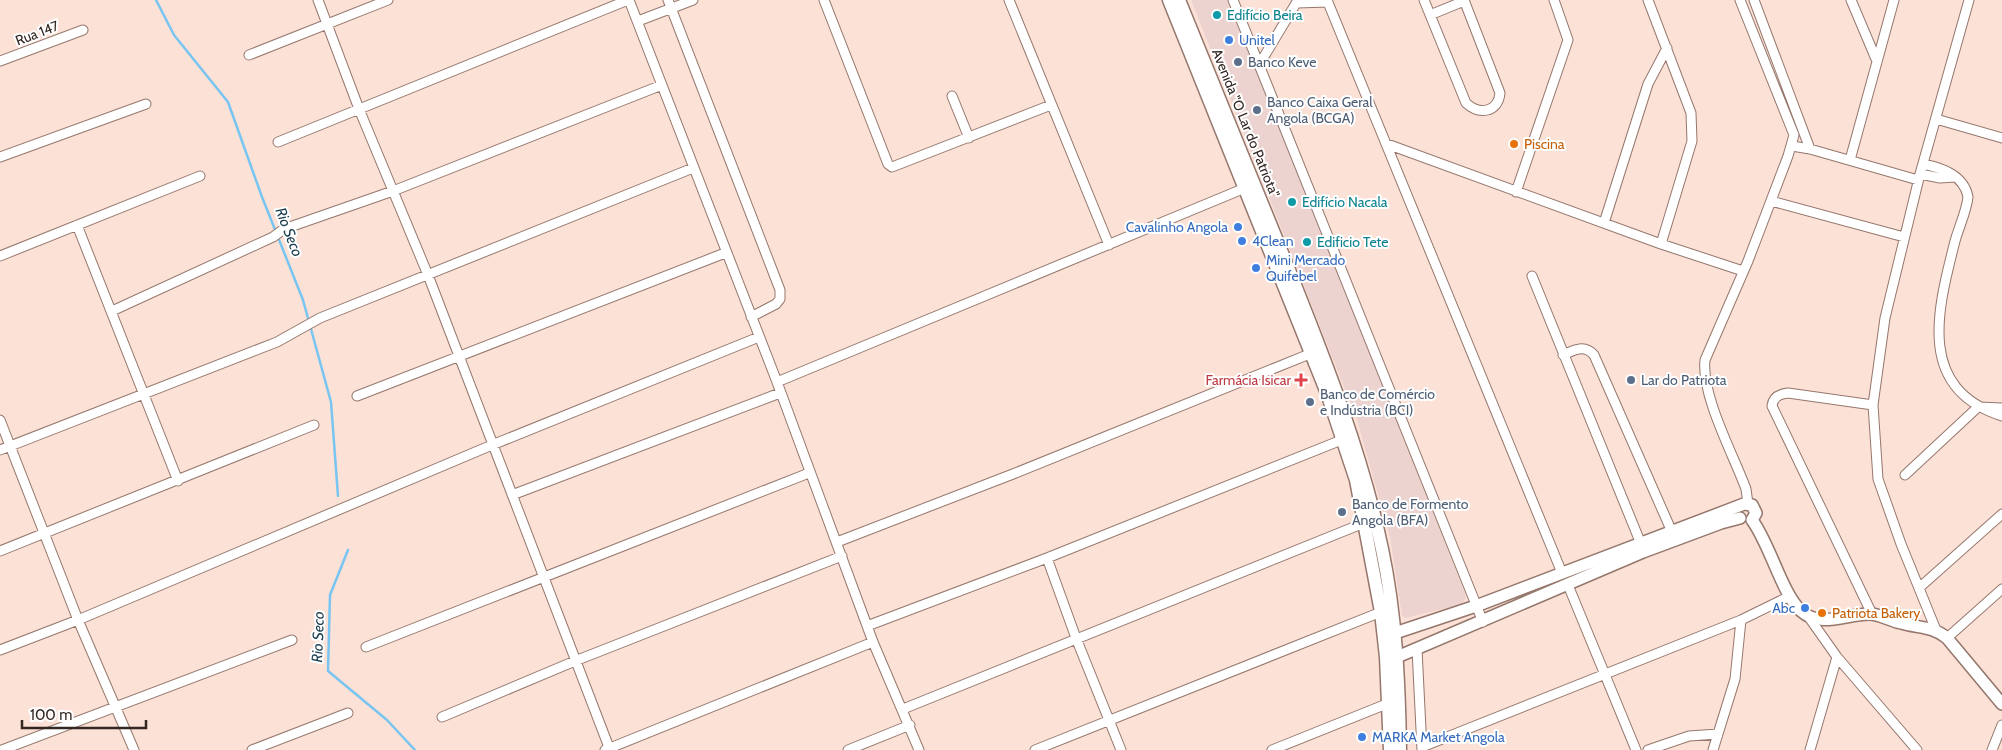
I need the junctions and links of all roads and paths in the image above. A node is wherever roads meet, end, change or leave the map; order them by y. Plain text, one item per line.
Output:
1 (318, 0) edge
2 (388, 0) edge
3 (628, 0) edge
4 (693, 0) edge
5 (824, 0) edge
6 (1010, 0) edge
7 (1169, 0) edge
8 (1179, 0) edge
9 (1233, 0) edge
10 (1424, 0) edge
11 (1554, 0) edge
12 (1648, 0) edge
13 (1740, 0) edge
14 (1754, 0) edge
15 (1851, 0) edge
16 (1894, 0) edge
17 (1969, 0) edge
18 (1327, 1) edge
19 (1464, 1) edge
20 (1297, 2) edge
21 (670, 4) edge
22 (1430, 15) junction
23 (638, 21) junction
24 (328, 24) junction
25 (83, 30) dead end
26 (1667, 48) junction
27 (249, 55) dead end
28 (1876, 59) junction
29 (0, 61) edge
30 (1259, 65) junction
31 (662, 85) junction
32 (952, 96) dead end
33 (146, 104) dead end
34 (1051, 105) junction
35 (359, 108) junction
36 (1936, 120) junction
37 (969, 138) junction
38 (2002, 138) edge
39 (278, 142) dead end
40 (1387, 144) junction
41 (1792, 146) junction
42 (1810, 148) junction
43 (0, 157) edge
44 (1850, 160) junction
45 (1923, 164) junction
46 (693, 168) junction
47 (200, 176) dead end
48 (1919, 177) junction
49 (1955, 177) junction
50 (1245, 188) junction
51 (393, 191) junction
52 (1516, 192) junction
53 (1771, 201) junction
54 (1604, 223) junction
55 (77, 225) junction
56 (1904, 237) junction
57 (1661, 244) junction
58 (1109, 245) junction
59 (725, 253) junction
60 (0, 256) edge
61 (1743, 271) junction
62 (428, 275) junction
63 (1532, 276) dead end
64 (112, 311) junction
65 (751, 316) junction
66 (759, 337) junction
67 (1312, 353) junction
68 (1563, 354) junction
69 (458, 357) junction
70 (777, 382) junction
71 (780, 393) junction
72 (144, 396) junction
73 (357, 396) dead end
74 (1873, 405) junction
75 (1978, 407) junction
76 (2002, 408) edge
77 (2002, 416) edge
78 (0, 420) edge
79 (314, 424) dead end
80 (1344, 439) junction
81 (492, 445) junction
82 (11, 446) junction
83 (0, 450) edge
84 (809, 473) junction
85 (1905, 475) dead end
86 (178, 481) junction
87 (512, 495) junction
88 (1744, 505) junction
89 (2002, 514) edge
90 (1746, 519) junction
91 (1364, 523) junction
92 (1672, 532) junction
93 (44, 534) junction
94 (837, 542) junction
95 (1641, 544) junction
96 (0, 551) edge
97 (842, 556) junction
98 (1047, 558) junction
99 (1562, 574) junction
100 (543, 579) junction
101 (1568, 585) junction
102 (1919, 588) junction
103 (2002, 590) edge
104 (1790, 596) junction
105 (1476, 606) junction
106 (1380, 612) junction
107 (1872, 614) junction
108 (1808, 616) junction
109 (78, 620) junction
110 (1741, 620) junction
111 (1483, 622) junction
112 (867, 626) junction
113 (1936, 630) junction
114 (1395, 633) junction
115 (1076, 638) junction
116 (1947, 638) junction
117 (292, 640) dead end
118 (874, 642) junction
119 (366, 647) dead end
120 (1417, 649) junction
121 (0, 650) edge
122 (1397, 657) junction
123 (1837, 657) junction
124 (575, 661) junction
125 (1606, 673) junction
126 (1389, 703) junction
127 (2002, 704) edge
128 (116, 706) junction
129 (903, 709) junction
130 (348, 713) dead end
131 (442, 717) dead end
132 (1109, 720) junction
133 (910, 725) junction
134 (2002, 725) edge
135 (1718, 734) junction
136 (1422, 748) edge
137 (1914, 748) edge
138 (609, 749) edge
139 (2, 750) edge
140 (134, 750) edge
141 (252, 750) edge
142 (848, 750) edge
143 (919, 750) edge
144 (1035, 750) edge
145 (1121, 750) edge
146 (1272, 750) edge
147 (1390, 750) edge
148 (1400, 750) edge
149 (1636, 750) edge
150 (1648, 750) edge
151 (1713, 750) edge
152 (1810, 750) edge
153 (1992, 750) edge

1 - 24 street
2 - 24 street
3 - 23 street
3 - 35 street
4 - 21 street
5 - 37 street
6 - 34 street
7 - 50 main road, Avenida "O Lar do Patriota"
8 - 114 main road, Avenida "O Lar do Patriota"
9 - 30 street
10 - 22 street
11 - 52 street
12 - 26 street
13 - 41 street
14 - 42 street
15 - 28 street
16 - 28 street
17 - 36 street
18 - 20 street
18 - 40 street
19 - 22 street
19 - 22 street
20 - 30 street
21 - 23 street
21 - 65 street
23 - 31 street
24 - 27 street
24 - 35 street
25 - 29 street, Rua 147
26 - 54 street
26 - 57 street
28 - 44 street
30 - 105 street
31 - 46 street
31 - 51 street
32 - 37 street
33 - 43 street
34 - 37 street
34 - 58 street
35 - 39 street
35 - 51 street
36 - 38 street
36 - 45 street
40 - 52 street
40 - 99 street
41 - 42 street
41 - 53 street
42 - 44 street
44 - 48 street
45 - 48 street
45 - 49 street
46 - 59 street
46 - 62 street
47 - 55 street
48 - 49 street
48 - 56 street
49 - 75 street
50 - 58 street
50 - 67 main road, Avenida "O Lar do Patriota"
51 - 62 street
51 - 64 street
52 - 54 street
53 - 56 street
53 - 61 street
54 - 57 street
55 - 60 street
55 - 64 street
56 - 74 street
57 - 61 street
58 - 70 street
59 - 65 street
59 - 69 street
61 - 88 street
62 - 69 street
62 - 72 street
63 - 68 street
64 - 72 street
65 - 66 street
66 - 70 street
66 - 81 street
67 - 80 main road, Avenida "O Lar do Patriota"
67 - 94 street
68 - 92 street
68 - 95 street
69 - 73 street
69 - 81 street
70 - 71 street
71 - 84 street
71 - 87 street
72 - 82 street
72 - 86 street
74 - 102 street
74 - 107 street
75 - 76 street
75 - 77 street
75 - 85 street
78 - 82 street
79 - 86 street
80 - 91 main road, Avenida "O Lar do Patriota"
80 - 98 street
81 - 87 street
81 - 109 street
82 - 83 street
82 - 93 street
84 - 94 street
84 - 100 street
86 - 93 street
87 - 100 street
88 - 90 street
88 - 90 street
88 - 92 street
89 - 102 street
90 - 101 street
90 - 104 street
91 - 106 main road, Avenida "O Lar do Patriota"
91 - 115 street
92 - 95 street
93 - 96 street
93 - 109 street
94 - 97 street
95 - 99 street
97 - 112 street
97 - 124 street
98 - 112 street
98 - 115 street
99 - 105 street
100 - 119 street
100 - 124 street
101 - 111 street
101 - 125 street
102 - 113 street
103 - 116 street
104 - 108 street
104 - 110 street
105 - 111 street
105 - 114 street
106 - 126 main road, Avenida "O Lar do Patriota"
106 - 132 street
107 - 108 street
107 - 113 street
108 - 123 street
109 - 121 street
109 - 128 street
110 - 125 street
110 - 135 street
111 - 120 street
112 - 118 street
113 - 116 street
114 - 122 main road, Avenida "O Lar do Patriota"
115 - 129 street
115 - 132 street
116 - 127 street
117 - 128 street
118 - 129 street
118 - 138 street
120 - 122 street
120 - 136 street
122 - 148 main road, Avenida "O Lar do Patriota"
123 - 137 street
123 - 152 street
124 - 131 street
124 - 138 street
125 - 136 street
125 - 149 street
126 - 146 street
126 - 147 main road, Avenida "O Lar do Patriota"
128 - 139 street
128 - 140 street
129 - 133 street
130 - 141 street
132 - 144 street
132 - 145 street
133 - 142 street
133 - 143 street
134 - 153 street
135 - 150 street
135 - 151 street

